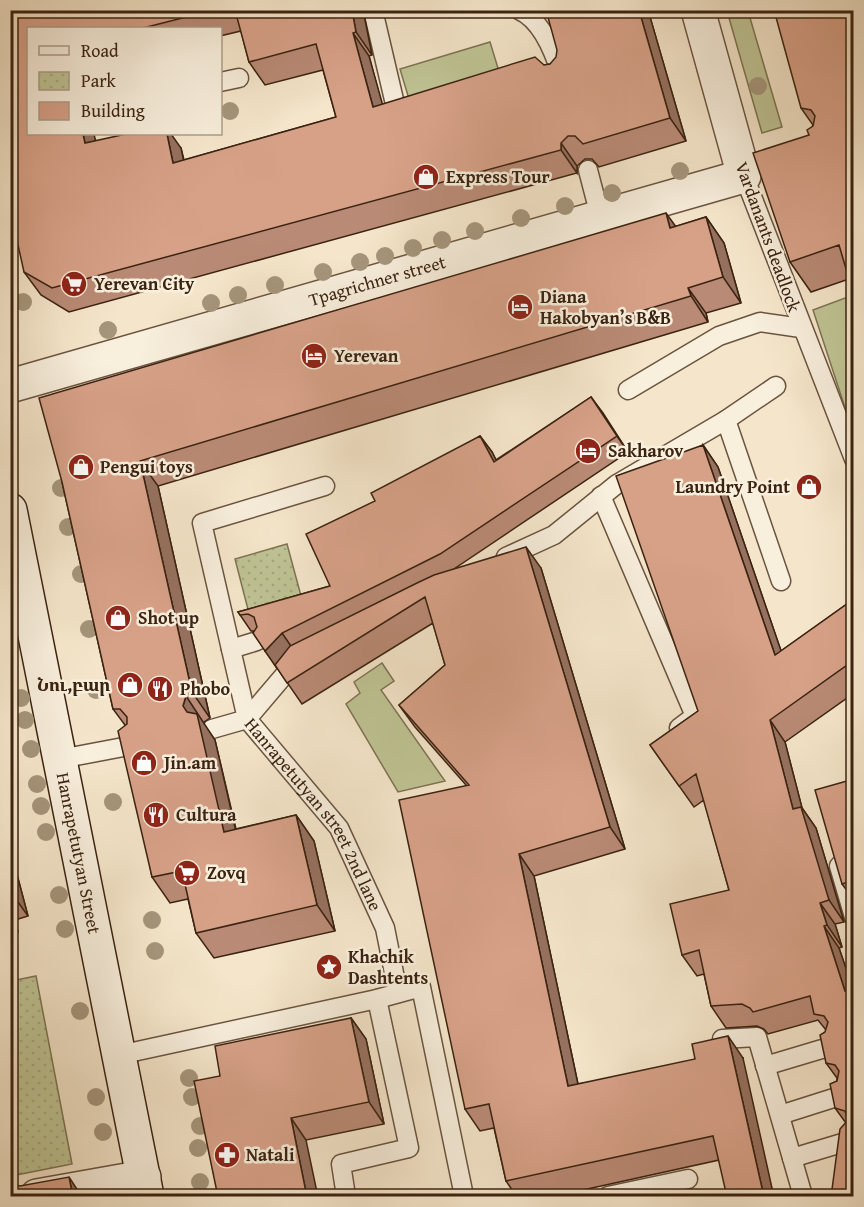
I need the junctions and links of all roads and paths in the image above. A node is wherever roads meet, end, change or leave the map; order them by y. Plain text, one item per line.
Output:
1 (373, 10) edge
2 (519, 10) edge
3 (698, 10) edge
4 (562, 77) edge
5 (240, 78) dead end
6 (222, 82) edge
7 (398, 117) edge
8 (588, 170) edge
9 (755, 172) junction
10 (600, 216) junction
11 (801, 328) junction
12 (10, 386) edge
13 (776, 386) dead end
14 (628, 390) dead end
15 (726, 420) junction
16 (854, 459) edge
17 (326, 486) dead end
18 (601, 496) junction
19 (10, 510) edge
20 (490, 564) edge
21 (781, 581) dead end
22 (257, 641) edge
23 (318, 649) edge
24 (231, 650) junction
25 (247, 718) junction
26 (212, 729) dead end
27 (664, 739) edge
28 (134, 745) edge
29 (60, 759) junction
30 (834, 848) edge
31 (854, 916) edge
32 (398, 993) junction
33 (376, 999) junction
34 (722, 1039) edge
35 (832, 1046) edge
36 (118, 1055) junction
37 (765, 1066) junction
38 (843, 1095) edge
39 (780, 1116) junction
40 (852, 1140) edge
41 (792, 1158) junction
42 (688, 1179) dead end
43 (146, 1187) edge
44 (37, 1197) edge
45 (346, 1197) edge
46 (464, 1197) edge
47 (608, 1197) edge
48 (803, 1197) edge

1 - 7 lane
2 - 4 lane
3 - 9 street, Vardanants deadlock
5 - 6 lane
8 - 10 lane
9 - 10 street, Tpagrichner street
9 - 11 lane, Vardanants deadlock
10 - 12 street, Tpagrichner street
11 - 14 lane
11 - 16 lane, Vardanants deadlock
13 - 15 lane
15 - 18 lane
15 - 21 lane
17 - 24 lane
18 - 20 lane
18 - 27 lane
19 - 29 street, Hanrapetutyan Street
22 - 24 lane
23 - 25 lane, Hanrapetutyan street 2nd lane
24 - 25 lane
25 - 26 lane
25 - 32 lane, Hanrapetutyan street 2nd lane
28 - 29 lane
29 - 36 street, Hanrapetutyan Street
30 - 31 lane
32 - 33 lane
32 - 46 lane
33 - 36 lane
33 - 45 lane
34 - 37 lane
35 - 37 lane
36 - 43 street, Hanrapetutyan Street
37 - 39 lane
38 - 39 lane
39 - 41 lane
40 - 41 lane
41 - 48 lane
42 - 47 lane
43 - 44 street

